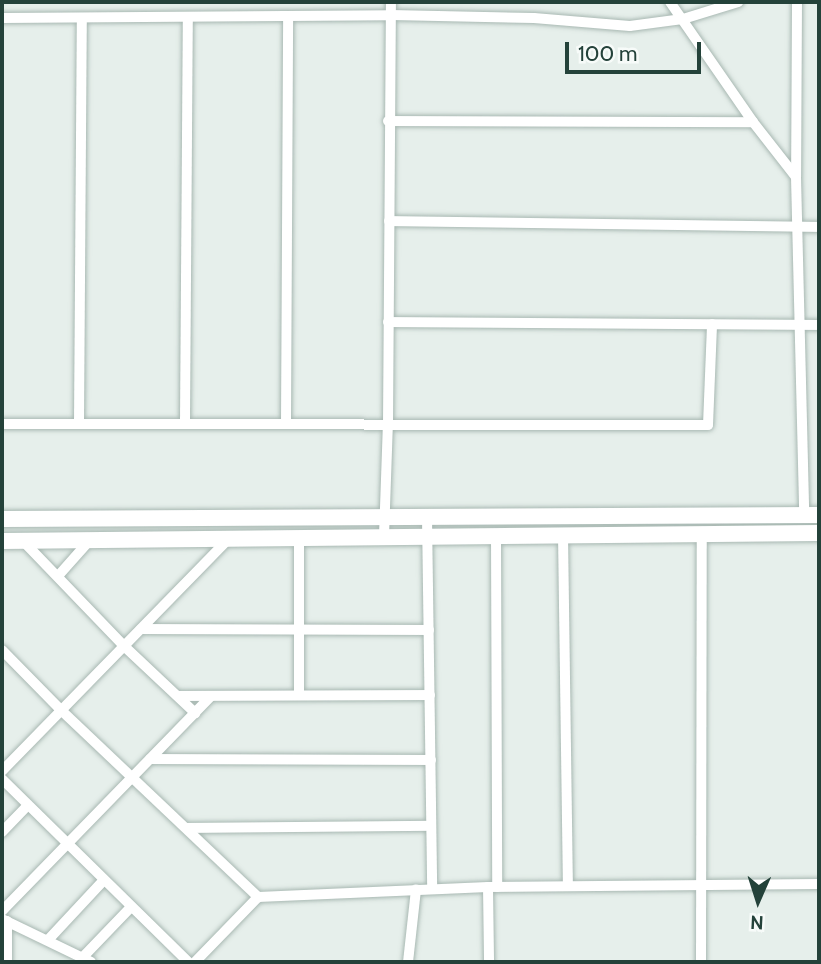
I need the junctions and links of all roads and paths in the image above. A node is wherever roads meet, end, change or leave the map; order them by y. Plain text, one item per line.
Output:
1 (391, 2) edge
2 (670, 2) edge
3 (738, 2) edge
4 (797, 2) edge
5 (391, 15) junction
6 (188, 17) junction
7 (288, 17) junction
8 (2, 18) edge
9 (82, 18) junction
10 (683, 19) junction
11 (388, 121) junction
12 (753, 122) junction
13 (796, 177) junction
14 (389, 221) junction
15 (798, 227) junction
16 (819, 227) edge
17 (388, 322) junction
18 (712, 324) junction
19 (800, 325) junction
20 (819, 325) edge
21 (185, 422) junction
22 (79, 423) junction
23 (286, 423) junction
24 (2, 424) edge
25 (388, 424) junction
26 (812, 515) edge
27 (385, 517) junction
28 (428, 517) junction
29 (2, 519) edge
30 (702, 533) junction
31 (819, 533) edge
32 (564, 534) junction
33 (496, 535) junction
34 (384, 536) junction
35 (428, 536) junction
36 (299, 537) junction
37 (229, 538) junction
38 (90, 540) junction
39 (2, 541) edge
40 (23, 541) junction
41 (58, 576) junction
42 (141, 629) junction
43 (299, 630) junction
44 (429, 630) junction
45 (124, 646) junction
46 (2, 649) edge
47 (299, 695) junction
48 (430, 695) junction
49 (178, 696) junction
50 (211, 696) junction
51 (61, 710) junction
52 (195, 713) junction
53 (150, 759) junction
54 (431, 760) junction
55 (2, 771) edge
56 (133, 776) junction
57 (2, 779) edge
58 (28, 805) junction
59 (432, 826) junction
60 (187, 828) junction
61 (2, 832) edge
62 (67, 844) junction
63 (104, 880) junction
64 (702, 884) junction
65 (819, 884) edge
66 (568, 886) junction
67 (492, 887) junction
68 (432, 888) junction
69 (416, 889) junction
70 (258, 897) junction
71 (131, 907) junction
72 (4, 917) edge
73 (48, 940) junction
74 (80, 959) edge
75 (8, 962) edge
76 (188, 962) edge
77 (195, 962) edge
78 (408, 962) edge
79 (489, 962) edge
80 (701, 962) edge

1 - 5 street
2 - 10 street
3 - 10 street
4 - 13 street
5 - 7 street
5 - 10 street
5 - 11 street
6 - 7 street
6 - 9 street
6 - 21 street
7 - 23 street
8 - 9 street
9 - 22 street
10 - 12 street
11 - 12 street
11 - 14 street
12 - 13 street
13 - 15 street
14 - 15 street
14 - 17 street
15 - 16 street
15 - 19 street
17 - 18 street
17 - 25 street
18 - 19 street
18 - 25 street
19 - 20 street
19 - 26 street
21 - 22 street
21 - 23 street
22 - 24 street
23 - 25 street
25 - 27 street
26 - 28 street
27 - 28 street
27 - 29 street
27 - 34 street
28 - 35 street
30 - 31 street
30 - 32 street
30 - 64 street
32 - 33 street
32 - 66 street
33 - 35 street
33 - 67 street
34 - 35 street
34 - 36 street
35 - 44 street
36 - 37 street
36 - 43 street
37 - 38 street
37 - 42 street
38 - 40 street
38 - 41 street
39 - 40 street
40 - 41 street
41 - 45 street
42 - 43 street
42 - 45 street
43 - 44 street
43 - 47 street
44 - 48 street
45 - 49 street
45 - 51 street
46 - 51 street
47 - 48 street
47 - 50 street
48 - 54 street
49 - 50 street
49 - 52 street
50 - 52 street
51 - 55 street
51 - 56 street
52 - 53 street
53 - 54 street
53 - 56 street
54 - 59 street
56 - 60 street
56 - 62 street
57 - 58 street
58 - 61 street
58 - 62 street
59 - 60 street
59 - 68 street
60 - 70 street
62 - 63 street
62 - 72 street
63 - 71 street
63 - 73 street
64 - 65 street
64 - 66 street
64 - 80 street
66 - 67 street
67 - 68 street
67 - 79 street
68 - 69 street
69 - 70 street
69 - 78 street
70 - 77 street
71 - 74 street
71 - 76 street
72 - 73 street
72 - 75 street
73 - 74 street

